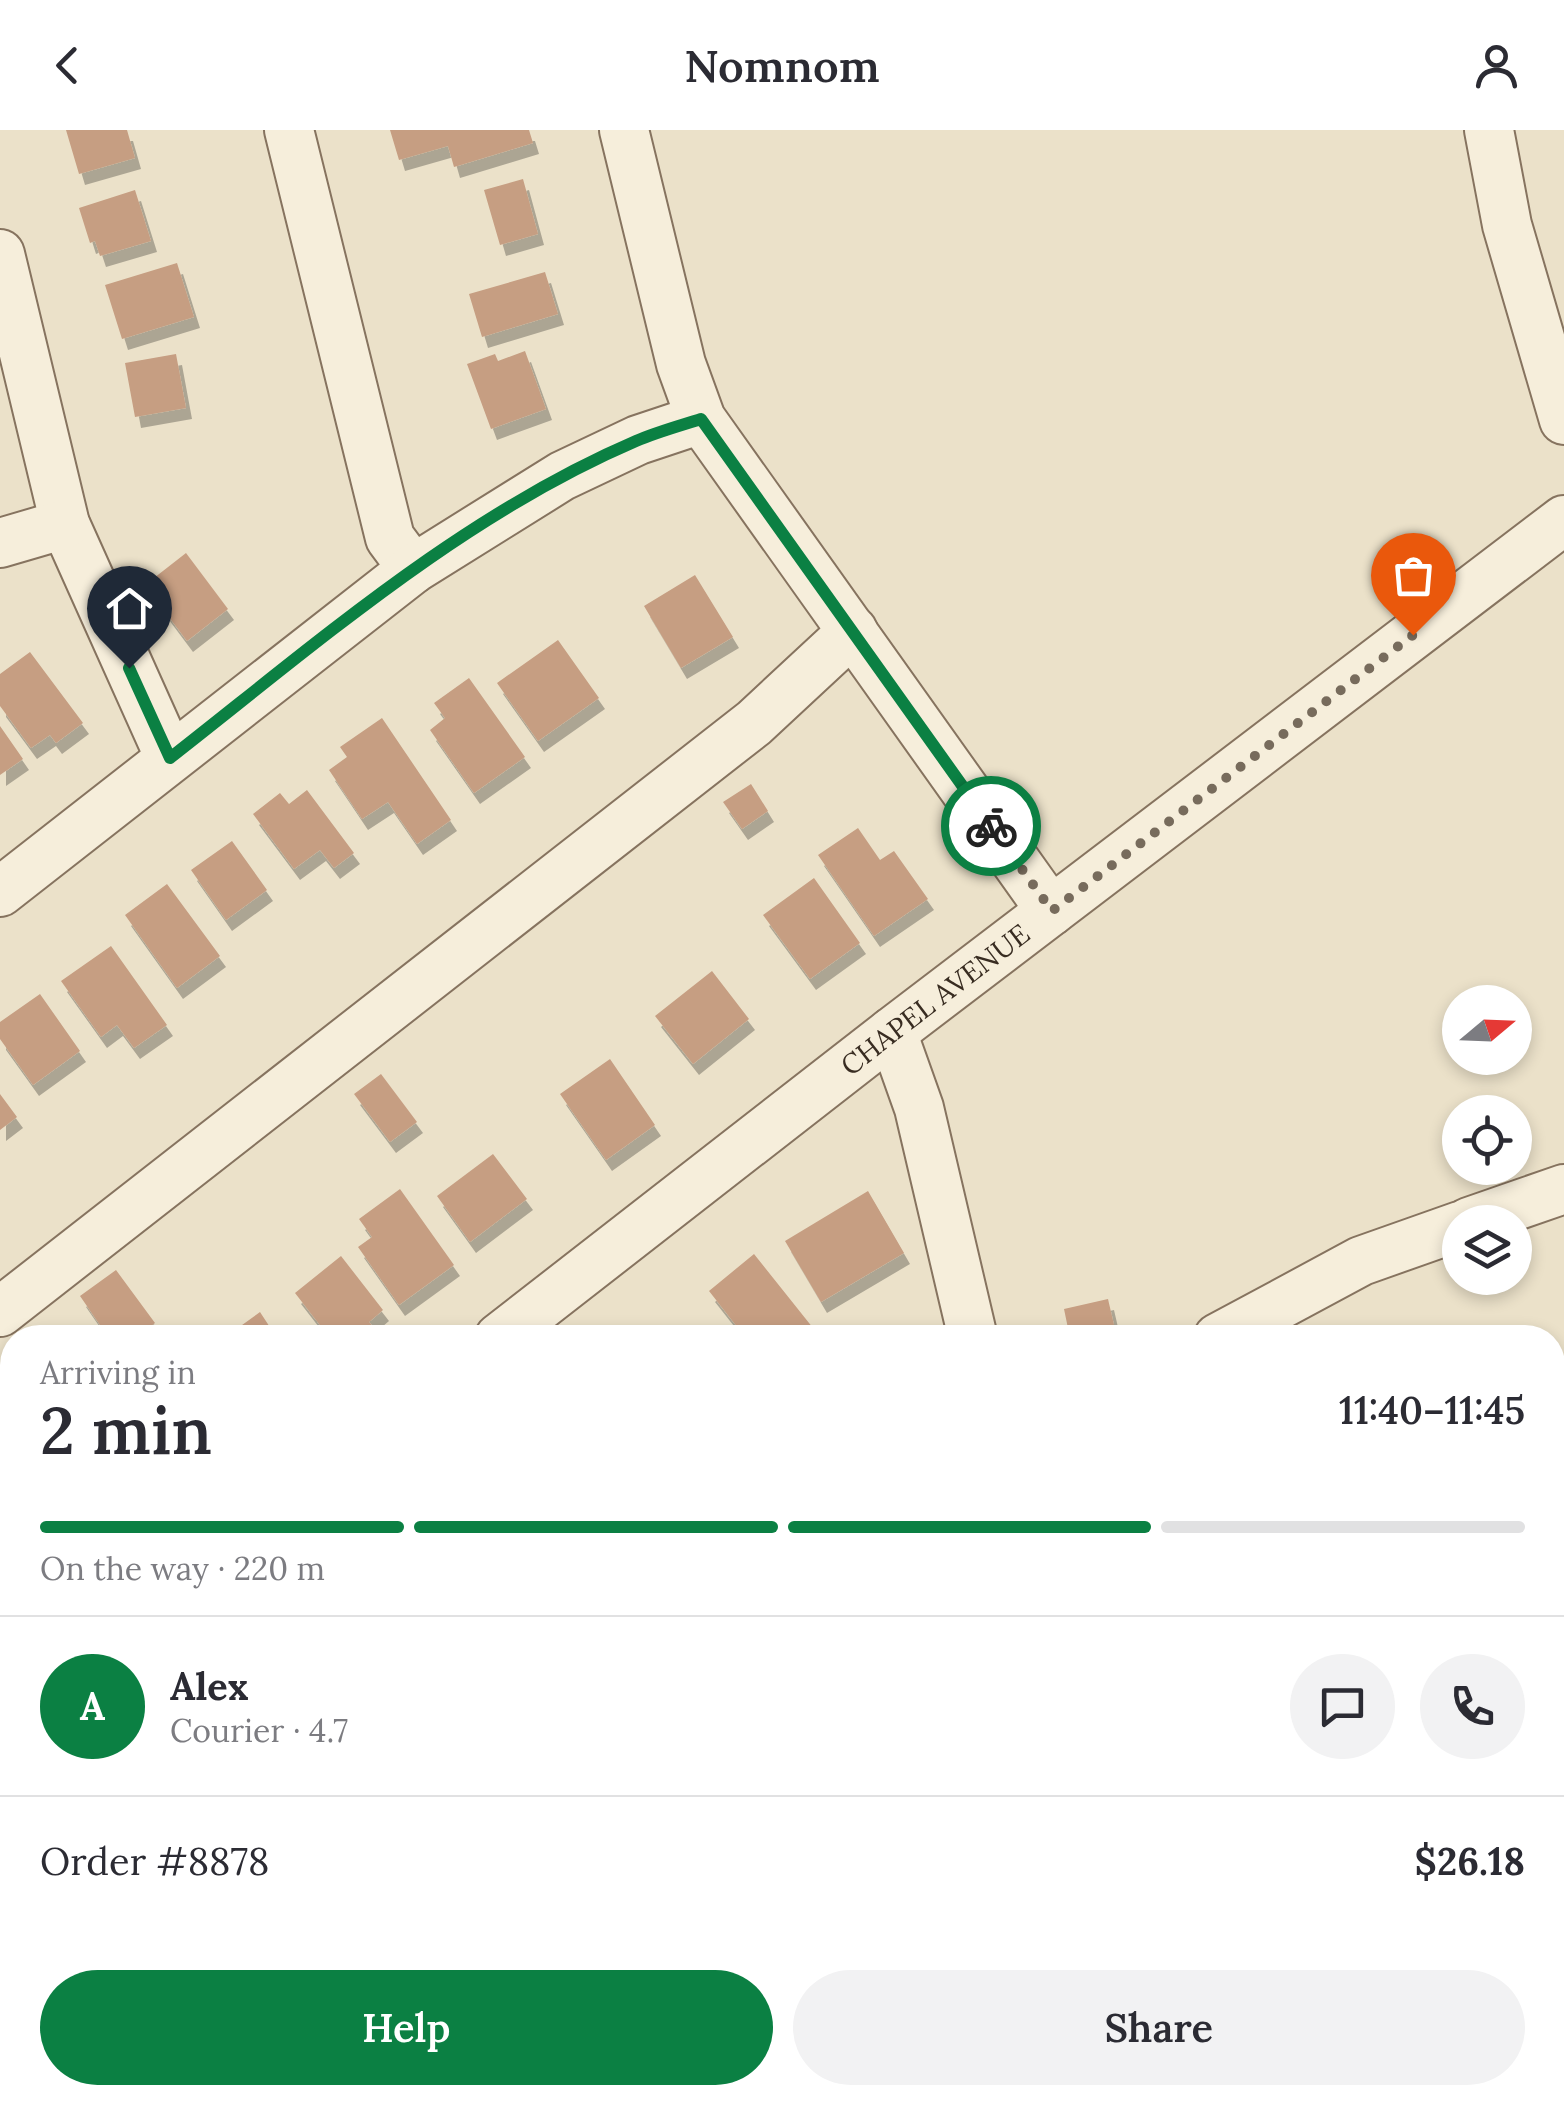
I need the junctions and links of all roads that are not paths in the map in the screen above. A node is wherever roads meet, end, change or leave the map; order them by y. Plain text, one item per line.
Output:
1 (289, 130) edge
2 (624, 130) edge
3 (1488, 130) edge
4 (0, 254) edge
5 (701, 419) junction
6 (1564, 420) edge
7 (1564, 520) edge
8 (65, 524) junction
9 (0, 542) edge
10 (413, 569) junction
11 (853, 631) junction
12 (170, 758) junction
13 (0, 892) edge
14 (1052, 911) junction
15 (892, 1032) junction
16 (1564, 1189) edge
17 (1518, 1205) edge
18 (1442, 1232) edge
19 (0, 1312) edge
20 (515, 1325) edge
21 (970, 1325) edge
22 (1242, 1325) edge

1 - 10 street
2 - 5 street
3 - 6 street
4 - 8 street
5 - 10 street
5 - 11 street
7 - 14 street, CHAPEL AVENUE
8 - 9 street
8 - 12 street
10 - 12 street
11 - 14 street
11 - 19 street
12 - 13 street
14 - 15 street, CHAPEL AVENUE
15 - 20 street, CHAPEL AVENUE
15 - 21 street
16 - 17 street
18 - 22 street

